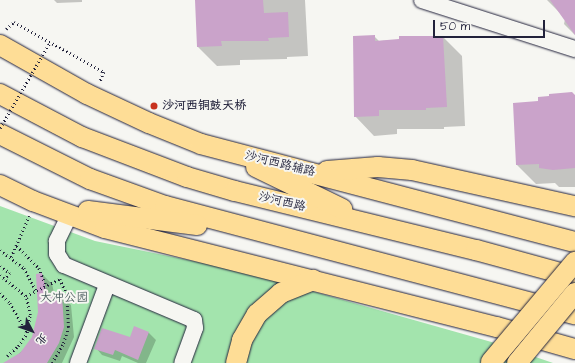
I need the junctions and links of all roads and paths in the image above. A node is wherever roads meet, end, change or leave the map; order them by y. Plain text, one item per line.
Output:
1 (422, 0) edge
2 (457, 6) edge
3 (2, 38) edge
4 (50, 42) junction
5 (575, 49) edge
6 (100, 83) dead end
7 (0, 94) edge
8 (0, 128) edge
9 (0, 134) edge
10 (221, 150) junction
11 (311, 172) junction
12 (0, 185) edge
13 (575, 206) edge
14 (31, 208) junction
15 (69, 216) junction
16 (376, 225) junction
17 (257, 231) junction
18 (575, 242) edge
19 (17, 246) junction
20 (0, 250) edge
21 (11, 257) junction
22 (575, 262) edge
23 (0, 266) edge
24 (0, 275) edge
25 (575, 278) edge
26 (5, 279) junction
27 (314, 280) junction
28 (46, 285) junction
29 (108, 285) junction
30 (36, 291) junction
31 (0, 293) edge
32 (575, 293) edge
33 (26, 296) junction
34 (575, 314) edge
35 (27, 333) junction
36 (575, 349) edge
37 (7, 356) dead end
38 (490, 362) edge
39 (52, 363) edge
40 (78, 363) edge
41 (182, 363) edge
42 (236, 363) edge
43 (517, 363) edge

1 - 2 street
2 - 5 street
3 - 4 path
3 - 10 main road, 沙河西路辅路
4 - 6 path
4 - 8 path, bridge
7 - 16 main road, 沙河西路
9 - 17 main road
10 - 11 main road, 沙河西路辅路
10 - 16 main road
11 - 13 main road
11 - 18 main road, 沙河西路辅路
12 - 14 main road
14 - 15 main road
14 - 17 main road
14 - 19 path
15 - 27 main road
15 - 29 street
16 - 25 main road, 沙河西路
17 - 34 main road
19 - 21 path
19 - 28 path
20 - 21 path
21 - 30 path
22 - 38 main road, bridge
23 - 26 path
24 - 26 path
26 - 33 path
27 - 36 main road
27 - 42 main road
28 - 30 path
28 - 39 path
29 - 40 street
29 - 41 street
30 - 33 path
31 - 35 path
32 - 43 main road, bridge
33 - 35 path
35 - 37 path

